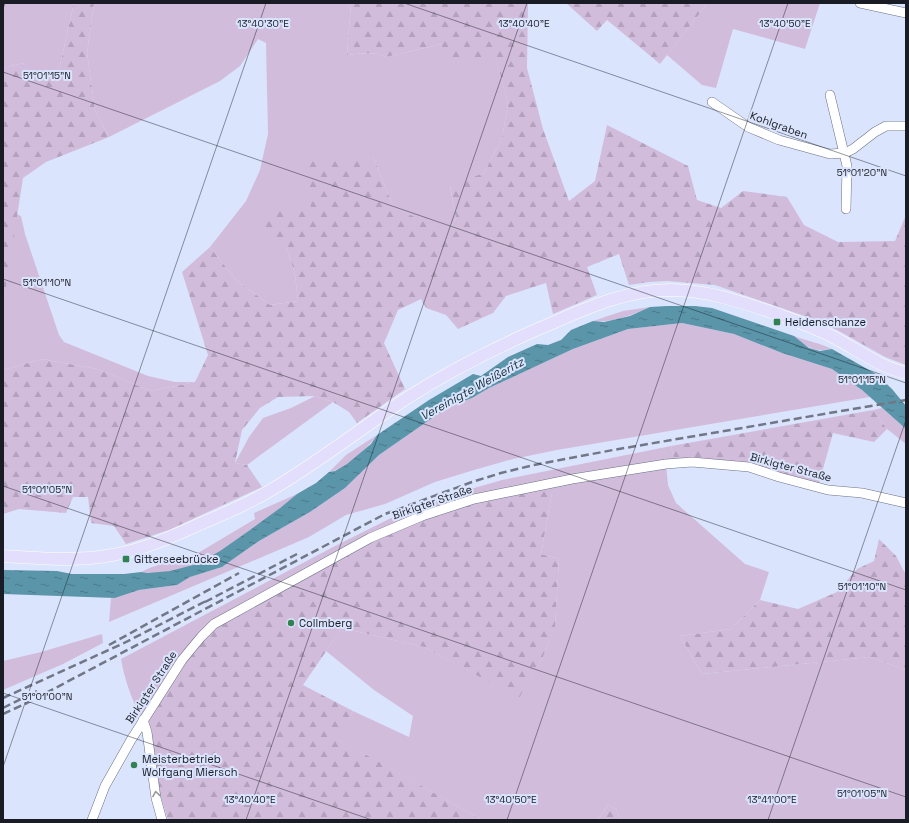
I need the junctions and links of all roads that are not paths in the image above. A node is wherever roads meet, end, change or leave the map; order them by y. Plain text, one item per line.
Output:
1 (860, 3) edge
2 (906, 13) edge
3 (830, 95) dead end
4 (712, 102) dead end
5 (906, 126) edge
6 (845, 153) junction
7 (846, 209) dead end
8 (906, 373) edge
9 (906, 504) edge
10 (3, 556) edge
11 (143, 720) junction
12 (92, 820) edge
13 (162, 820) edge

1 - 2 street
3 - 6 street
4 - 6 street, Kohlgraben
5 - 6 street
6 - 7 street
8 - 10 main road
9 - 11 street, Birkigter Straße
11 - 12 street, Birkigter Straße
13 -> 11 street

